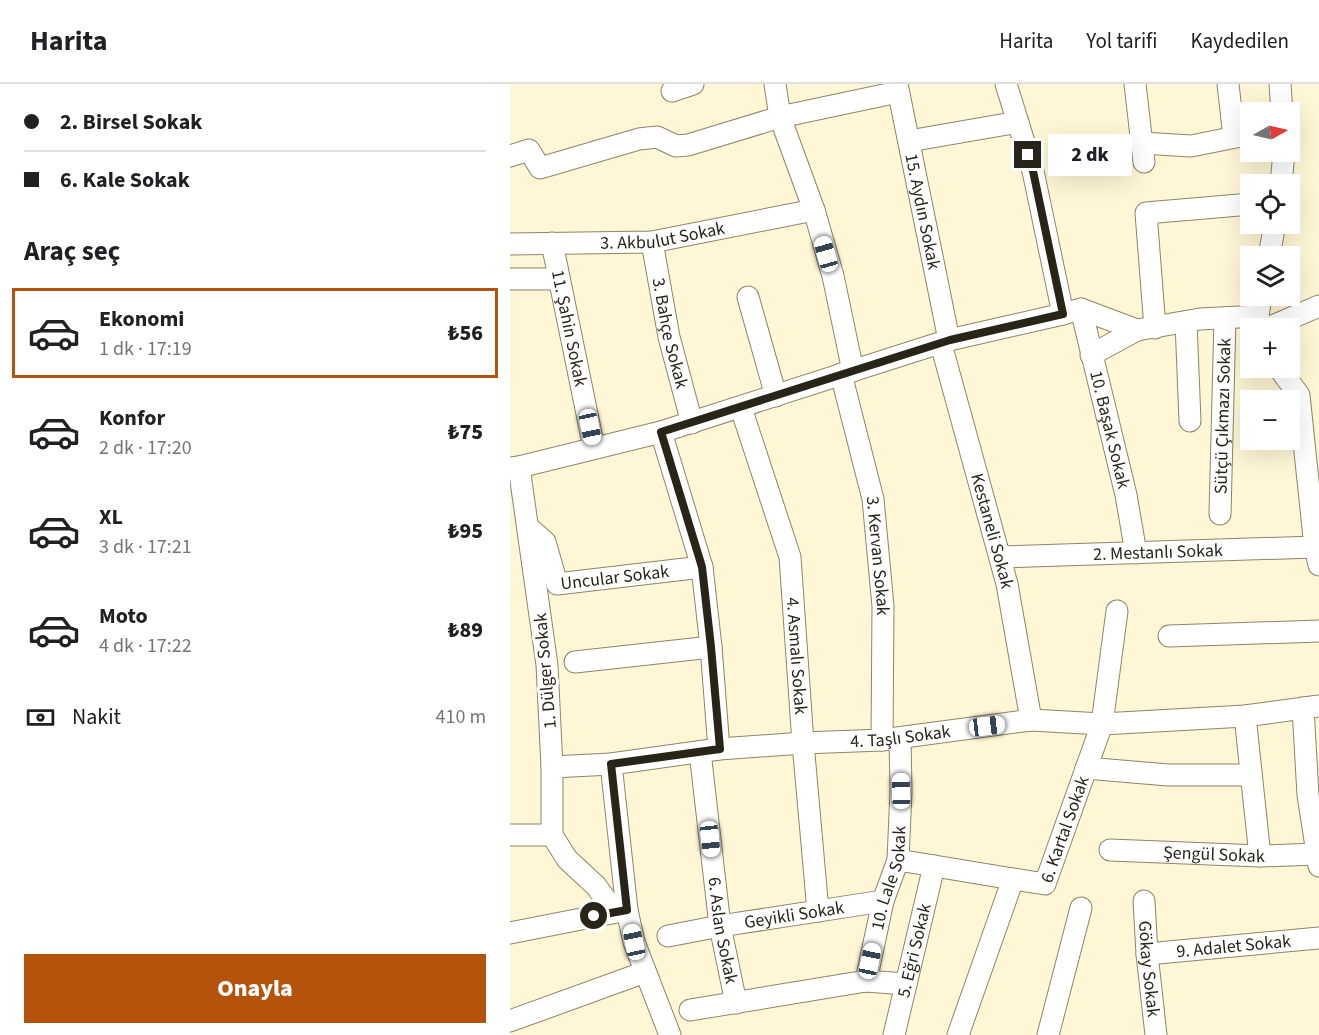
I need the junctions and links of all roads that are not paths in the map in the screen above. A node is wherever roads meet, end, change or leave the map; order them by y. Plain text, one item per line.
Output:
1 (693, 84) edge
2 (775, 84) edge
3 (1006, 84) edge
4 (1135, 84) edge
5 (1228, 84) edge
6 (1280, 84) edge
7 (898, 88) edge
8 (672, 91) dead end
9 (1281, 102) edge
10 (780, 117) junction
11 (1018, 122) junction
12 (1240, 125) edge
13 (1240, 136) edge
14 (909, 141) junction
15 (510, 156) edge
16 (1240, 205) edge
17 (814, 210) junction
18 (652, 242) junction
19 (552, 243) junction
20 (510, 244) edge
21 (510, 279) edge
22 (559, 279) junction
23 (748, 297) dead end
24 (1319, 306) edge
25 (1072, 311) junction
26 (1264, 317) edge
27 (1226, 318) junction
28 (1186, 322) junction
29 (1146, 329) junction
30 (945, 342) junction
31 (1091, 355) junction
32 (847, 372) junction
33 (1286, 378) edge
34 (776, 396) junction
35 (741, 408) junction
36 (1190, 421) dead end
37 (692, 423) junction
38 (661, 432) junction
39 (594, 448) junction
40 (1312, 450) edge
41 (515, 467) edge
42 (1220, 514) dead end
43 (529, 528) junction
44 (1136, 553) junction
45 (1317, 556) edge
46 (1000, 557) junction
47 (702, 567) junction
48 (1117, 611) dead end
49 (1319, 631) edge
50 (1169, 636) dead end
51 (711, 647) junction
52 (575, 663) dead end
53 (1311, 707) edge
54 (1245, 716) junction
55 (1031, 720) junction
56 (1102, 724) junction
57 (891, 739) junction
58 (803, 743) junction
59 (710, 750) junction
60 (611, 764) junction
61 (552, 767) junction
62 (1086, 768) junction
63 (1251, 775) junction
64 (510, 835) edge
65 (552, 835) junction
66 (1110, 850) dead end
67 (1260, 856) junction
68 (898, 860) junction
69 (1318, 860) edge
70 (934, 866) junction
71 (1013, 879) junction
72 (883, 901) junction
73 (1144, 901) dead end
74 (1081, 908) dead end
75 (621, 911) junction
76 (818, 911) junction
77 (720, 926) junction
78 (510, 933) edge
79 (668, 936) dead end
80 (1319, 938) edge
81 (1147, 954) junction
82 (645, 972) junction
83 (866, 981) junction
84 (906, 984) junction
85 (736, 1003) junction
86 (690, 1010) dead end
87 (510, 1021) edge
88 (670, 1035) edge
89 (894, 1035) edge
90 (958, 1035) edge
91 (1048, 1035) edge
92 (1156, 1035) edge

1 - 8 street
2 - 10 street, 3. Kervan Sokak
3 - 11 street, 10. Başak Sokak
4 - 13 street
5 - 12 street
6 - 9 street
7 - 10 street
7 - 14 street, 15. Aydın Sokak
10 - 15 street
10 - 17 street, 3. Kervan Sokak
11 - 14 street
11 - 25 street, 10. Başak Sokak
14 - 30 street, 15. Aydın Sokak
16 - 29 street
17 - 18 street, 3. Akbulut Sokak
17 - 32 street, 3. Kervan Sokak
18 - 19 street, 3. Akbulut Sokak
18 - 37 street, 3. Bahçe Sokak
19 - 20 street, 3. Akbulut Sokak
19 - 22 street, 11. Şahin Sokak
21 - 22 street
22 - 39 street, 11. Şahin Sokak
23 - 34 street
24 - 26 street
25 - 29 street
25 - 30 street
25 - 31 street, 10. Başak Sokak
26 - 27 street
27 - 28 street
27 - 42 street, Sütçü Çıkmazı Sokak
28 - 29 street
28 - 36 street
29 - 31 street
30 - 32 street
30 - 46 street, Kestaneli Sokak
31 - 44 street, 10. Başak Sokak
32 - 34 street
32 - 57 street, 3. Kervan Sokak
33 - 40 street
34 - 35 street
35 - 37 street
35 - 58 street, 4. Asmalı Sokak
37 - 38 street
38 - 39 street
38 - 47 street, 6. Aslan Sokak
39 - 41 street
40 - 45 street
41 - 43 street, 1. Dülger Sokak
43 - 47 street, Uncular Sokak
43 - 61 street, 1. Dülger Sokak
44 - 45 street, 2. Mestanlı Sokak
44 - 46 street, 2. Mestanlı Sokak
46 - 55 street, Kestaneli Sokak
47 - 51 street, 6. Aslan Sokak
48 - 56 street, 6. Kartal Sokak
49 - 50 street
51 - 52 street
51 - 59 street, 6. Aslan Sokak
53 - 54 street, 4. Taşlı Sokak
53 - 69 street
54 - 56 street, 4. Taşlı Sokak
54 - 63 street
55 - 56 street, 4. Taşlı Sokak
55 - 57 street, 4. Taşlı Sokak
56 - 62 street, 6. Kartal Sokak
57 - 58 street, 4. Taşlı Sokak
57 - 68 street, 10. Lale Sokak
58 - 59 street, 4. Taşlı Sokak
58 - 76 street, 4. Asmalı Sokak
59 - 60 street, 4. Taşlı Sokak
59 - 77 street, 6. Aslan Sokak
60 - 61 street, 4. Taşlı Sokak
60 - 75 street
61 - 65 street, 1. Dülger Sokak
62 - 63 street
62 - 71 street, 6. Kartal Sokak
63 - 67 street
64 - 65 street
65 - 75 street
66 - 67 street, Şengül Sokak
67 - 69 street, Şengül Sokak
68 - 70 street
68 - 72 street, 10. Lale Sokak
70 - 71 street
70 - 84 street, 5. Eğri Sokak
71 - 90 street, 6. Kartal Sokak
72 - 76 street, Geyikli Sokak
72 - 83 street, 10. Lale Sokak
73 - 81 street, Gökay Sokak
74 - 91 street
75 - 78 street
75 - 82 street
76 - 77 street, Geyikli Sokak
77 - 79 street, Geyikli Sokak
77 - 85 street, 6. Aslan Sokak
80 - 81 street, 9. Adalet Sokak
81 - 92 street, Gökay Sokak
82 - 87 street
82 - 88 street
83 - 84 street
83 - 85 street
84 - 89 street, 5. Eğri Sokak
85 - 86 street

